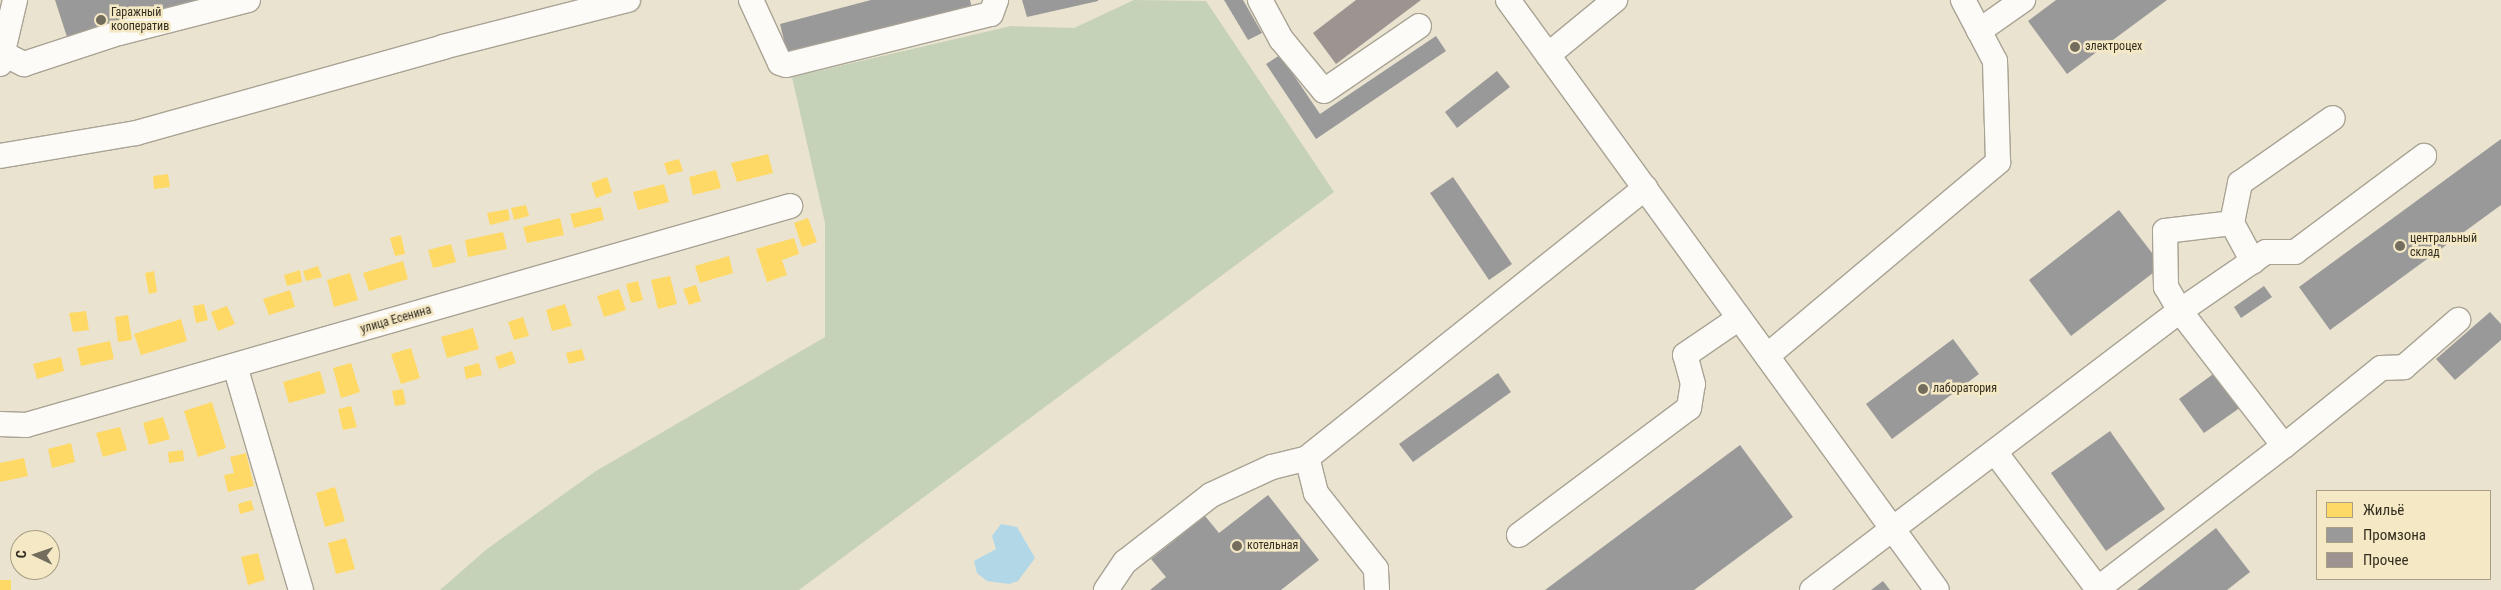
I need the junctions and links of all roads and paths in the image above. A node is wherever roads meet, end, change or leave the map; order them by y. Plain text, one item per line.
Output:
1 (15, 0) edge
2 (248, 0) edge
3 (628, 0) edge
4 (751, 0) edge
5 (996, 0) edge
6 (1260, 0) edge
7 (1508, 0) edge
8 (1616, 0) edge
9 (1963, 0) edge
10 (2023, 0) edge
11 (1419, 26) dead end
12 (1979, 31) junction
13 (1548, 55) junction
14 (1, 56) edge
15 (2333, 118) dead end
16 (0, 156) edge
17 (2424, 156) dead end
18 (1645, 188) junction
19 (790, 206) dead end
20 (2232, 223) junction
21 (2253, 262) junction
22 (2180, 311) junction
23 (1739, 318) junction
24 (2458, 320) dead end
25 (1768, 356) junction
26 (235, 366) junction
27 (0, 424) edge
28 (2284, 446) junction
29 (1995, 452) junction
30 (1307, 458) junction
31 (1894, 530) junction
32 (1519, 535) dead end
33 (2097, 589) edge
34 (301, 590) edge
35 (1106, 590) edge
36 (1377, 590) edge
37 (1812, 590) edge
38 (1937, 590) edge

1 - 14 street
2 - 14 street
3 - 16 street
4 - 5 street
6 - 11 street
7 - 13 street
8 - 13 street
9 - 12 street
10 - 12 street
12 - 25 street
13 - 18 street
15 - 20 street
17 - 21 street
18 - 23 street
18 - 30 street
19 - 26 street, улица Есенина
20 - 21 street
20 - 22 street
21 - 22 street
22 - 28 street
22 - 29 street
23 - 25 street
23 - 32 street
24 - 28 street
25 - 31 street
26 - 27 street, улица Есенина
26 - 34 street
28 - 33 street
29 - 31 street
29 - 33 street
30 - 35 street
30 - 36 street
31 - 37 street
31 - 38 street

